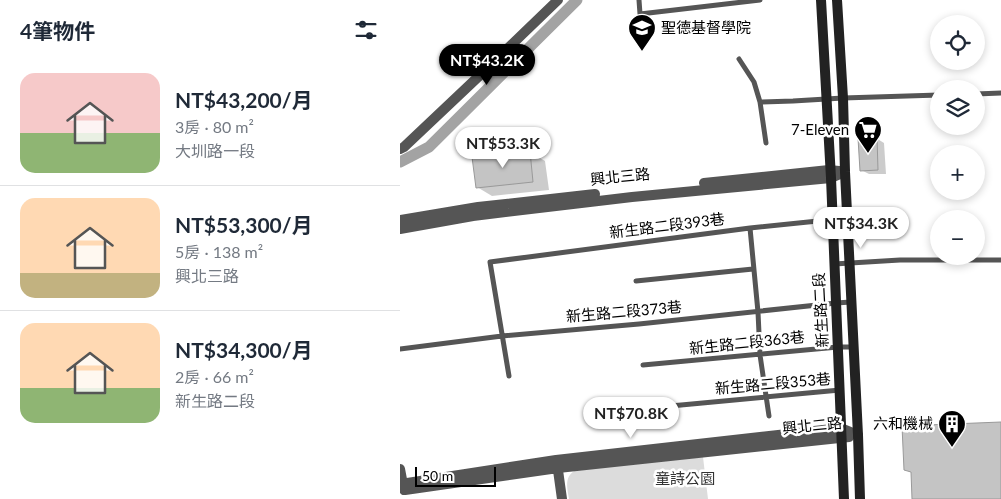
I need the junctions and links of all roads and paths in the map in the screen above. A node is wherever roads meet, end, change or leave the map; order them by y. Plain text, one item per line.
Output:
1 (558, 0) edge
2 (639, 0) edge
3 (760, 0) edge
4 (822, 0) edge
5 (837, 0) edge
6 (739, 59) dead end
7 (1001, 93) edge
8 (985, 94) edge
9 (930, 95) edge
10 (843, 98) junction
11 (827, 100) junction
12 (760, 102) junction
13 (766, 143) dead end
14 (400, 149) edge
15 (845, 172) junction
16 (830, 174) junction
17 (847, 218) junction
18 (832, 219) junction
19 (400, 220) edge
20 (750, 228) junction
21 (400, 229) edge
22 (1001, 260) edge
23 (849, 263) junction
24 (834, 264) junction
25 (753, 269) junction
26 (636, 281) dead end
27 (851, 302) junction
28 (836, 303) junction
29 (758, 312) junction
30 (502, 336) junction
31 (838, 347) junction
32 (853, 347) junction
33 (400, 350) edge
34 (760, 355) junction
35 (643, 366) dead end
36 (509, 376) dead end
37 (840, 390) junction
38 (765, 397) junction
39 (649, 408) dead end
40 (768, 416) dead end
41 (842, 433) junction
42 (858, 436) junction
43 (557, 464) junction
44 (400, 469) edge
45 (402, 487) edge
46 (562, 499) edge
47 (844, 499) edge
48 (860, 499) edge

1 - 14 street
2 - 3 lane
4 - 11 main road, 新生路二段
5 - 10 main road, 新生路二段
6 - 12 lane
7 - 8 lane
9 - 10 lane
10 - 11 lane
10 - 15 main road, 新生路二段
11 - 12 lane
11 - 16 main road, 新生路二段
12 - 13 lane
15 - 16 street, 興北三路
15 - 17 main road, 新生路二段
16 - 18 main road, 新生路二段
16 - 19 street, 興北三路
16 - 21 street
17 - 18 lane, 新生路二段393巷
17 - 23 main road, 新生路二段
18 - 20 lane, 新生路二段393巷
18 - 24 main road, 新生路二段
20 - 25 lane
20 - 30 lane, 新生路二段393巷
22 - 23 lane
23 - 24 lane
23 - 27 main road, 新生路二段
24 - 28 main road, 新生路二段
25 - 26 lane
25 - 29 lane
27 - 28 lane, 新生路二段373巷
27 - 32 main road, 新生路二段
28 - 29 lane, 新生路二段373巷
28 - 31 main road, 新生路二段
29 - 30 lane, 新生路二段373巷
29 - 34 lane
30 - 33 lane, 新生路二段373巷
30 - 36 lane
31 - 32 lane, 新生路二段363巷
31 - 34 lane, 新生路二段363巷
31 - 37 main road, 新生路二段
32 - 42 main road, 新生路二段
34 - 35 lane, 新生路二段363巷
34 - 38 lane
37 - 38 lane, 新生路二段353巷
37 - 41 main road, 新生路二段
38 - 39 lane, 新生路二段353巷
38 - 40 lane
41 - 42 street, 興北二路
41 - 43 street, 興北二路
41 - 47 main road, 新生路二段
42 - 48 main road, 新生路二段
43 - 45 street, 興北二路
43 - 46 street
44 - 45 street

